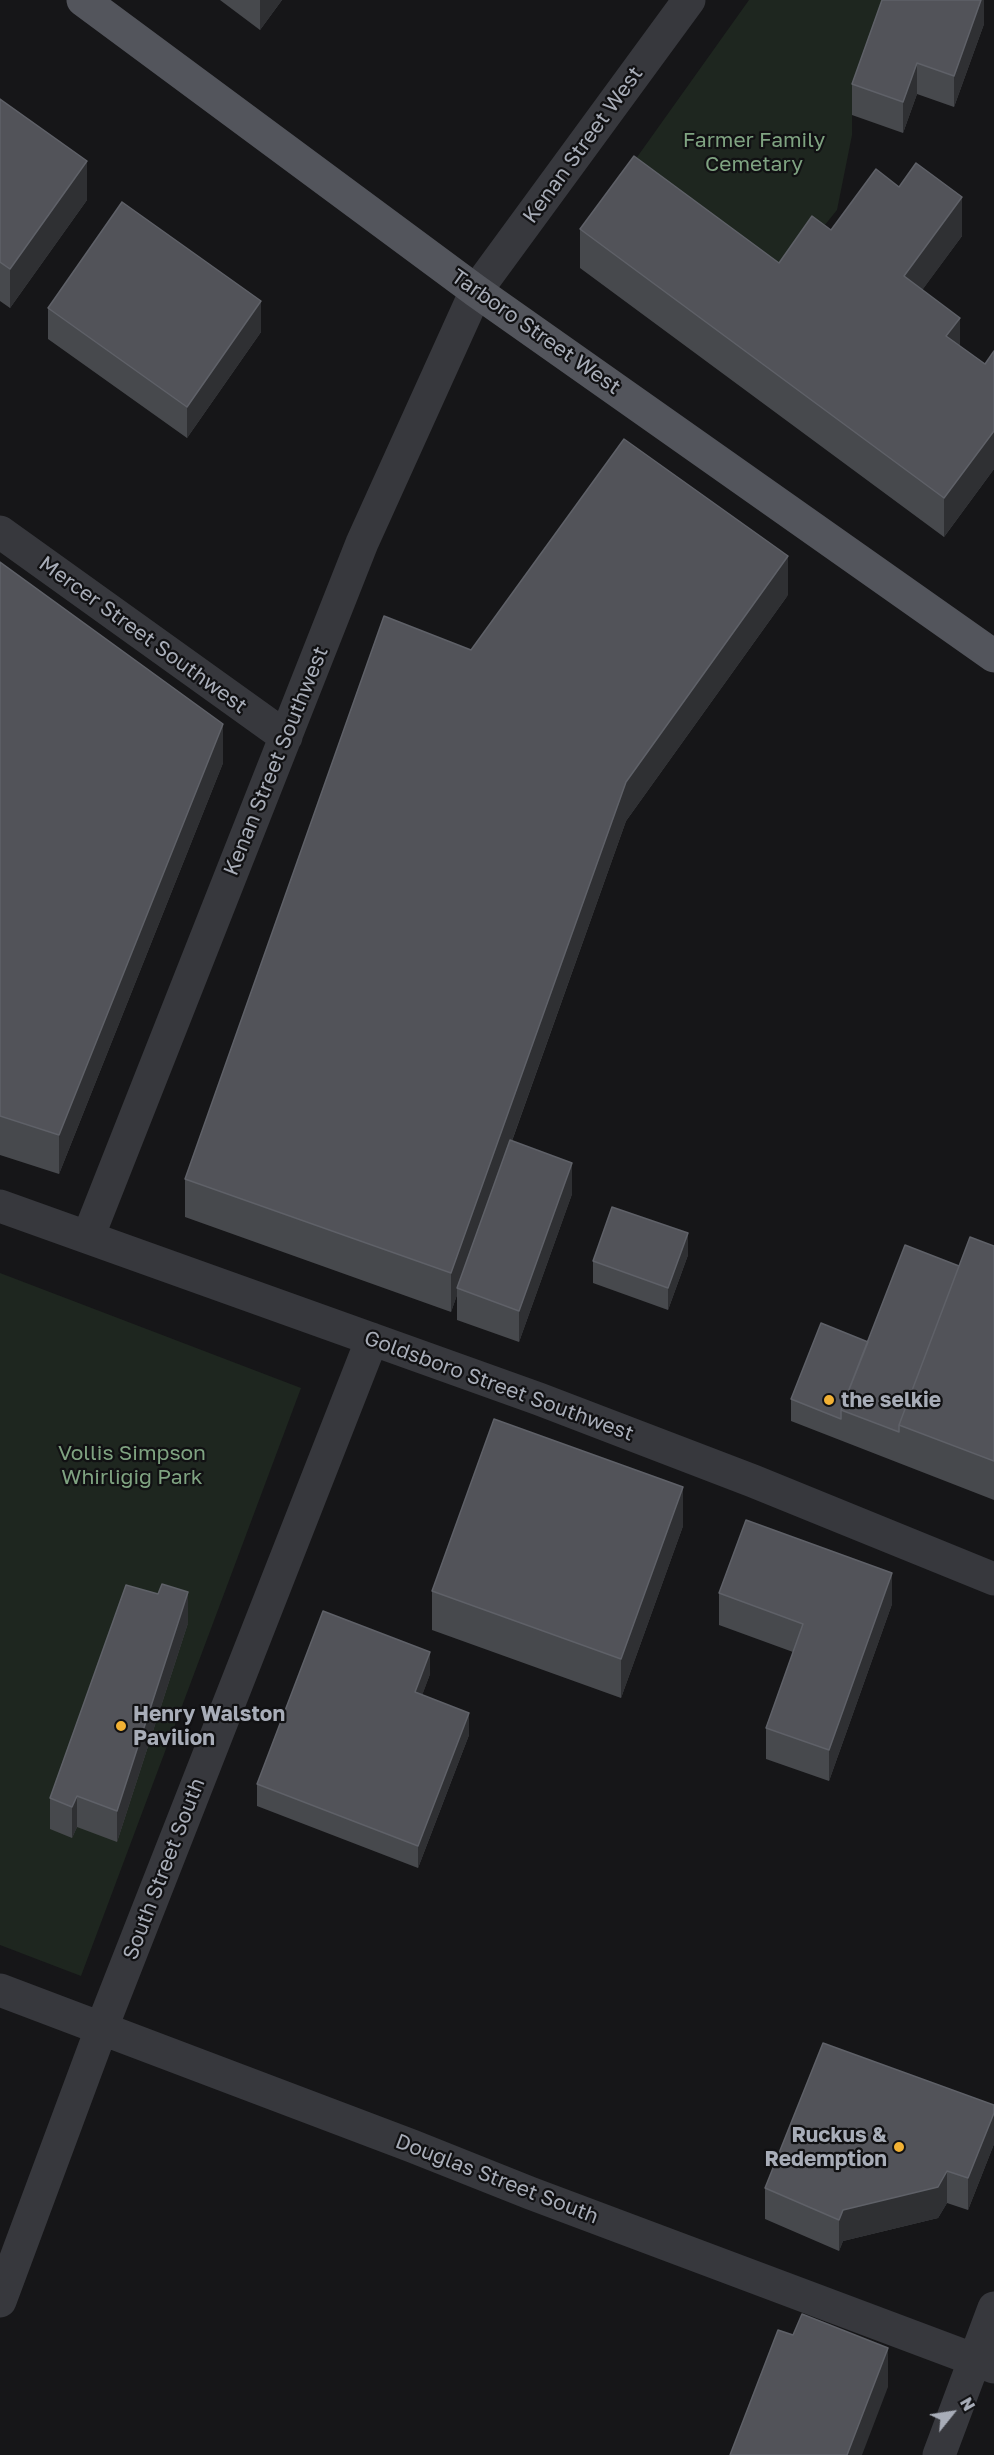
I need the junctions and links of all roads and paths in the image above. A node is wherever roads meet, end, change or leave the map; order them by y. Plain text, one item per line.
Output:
1 (83, 0) edge
2 (689, 0) edge
3 (476, 291) junction
4 (0, 532) edge
5 (994, 656) edge
6 (286, 738) junction
7 (0, 1206) edge
8 (88, 1237) junction
9 (372, 1339) junction
10 (994, 1579) edge
11 (0, 1990) edge
12 (102, 2027) junction
13 (0, 2301) edge
14 (994, 2308) edge
15 (985, 2363) edge
16 (939, 2455) edge

1 - 3 main road, Tarboro Street West
2 - 3 street, Kenan Street West
3 - 5 main road, Tarboro Street West
3 - 6 street, Kenan Street Southwest
4 - 6 street, Mercer Street Southwest
6 - 8 street, Kenan Street Southwest
7 - 8 street, Goldsboro Street Southwest
8 - 9 street, Goldsboro Street Southwest
9 - 10 street, Goldsboro Street Southwest
9 - 12 street, South Street South
11 - 12 street, Douglas Street South
12 - 13 street, South Street South
12 - 15 street, Douglas Street South
14 - 15 street
15 - 16 street

